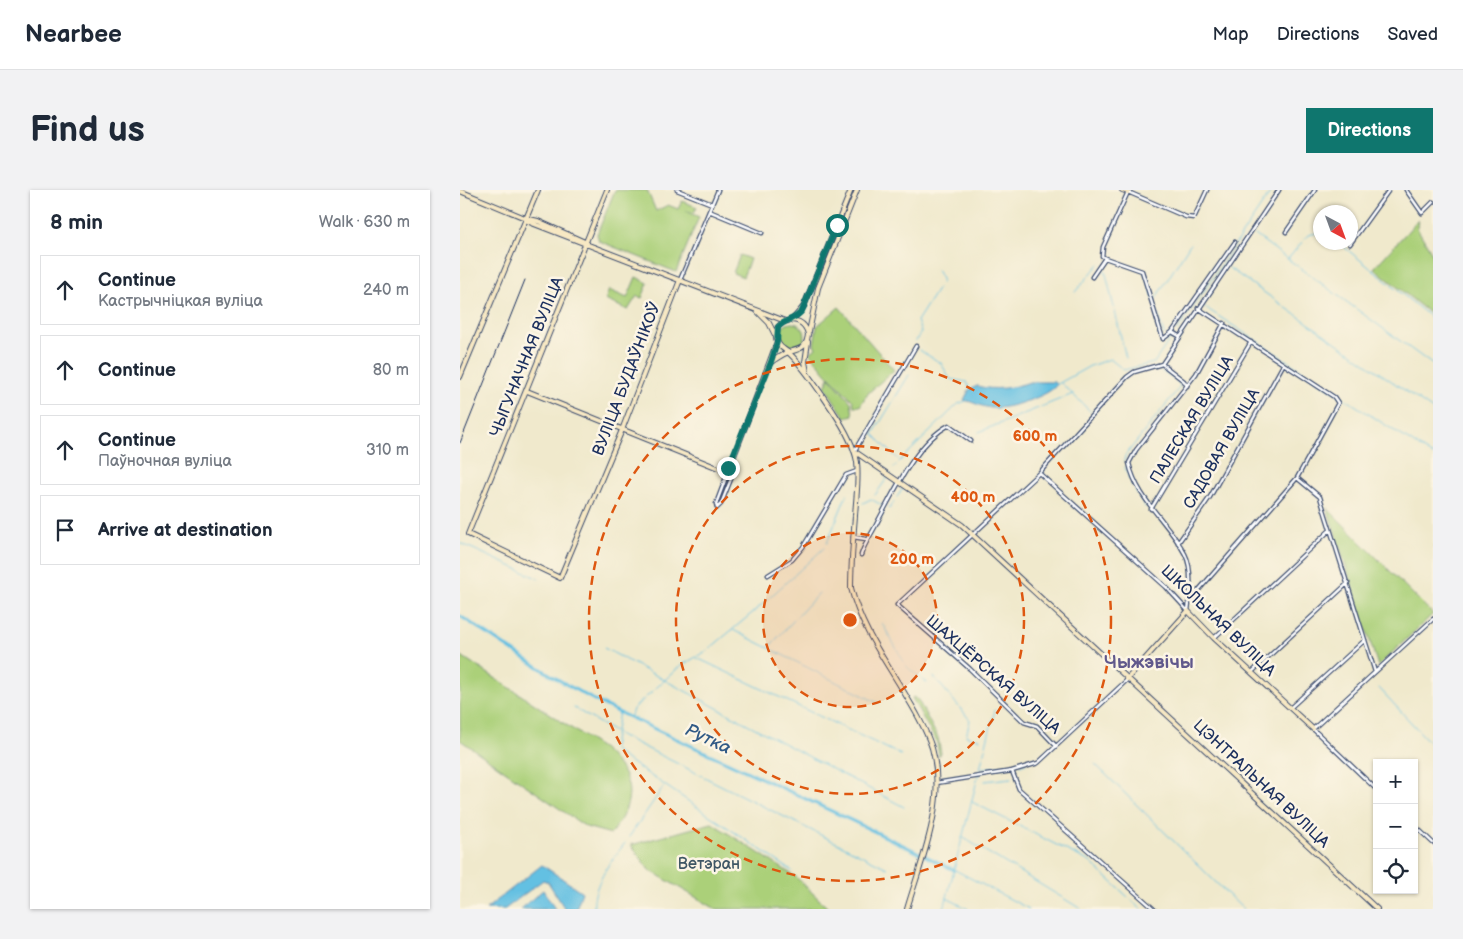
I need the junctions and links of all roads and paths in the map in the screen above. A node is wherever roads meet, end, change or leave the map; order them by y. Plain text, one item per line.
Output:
1 (538, 190) edge
2 (607, 190) edge
3 (677, 190) edge
4 (718, 190) edge
5 (851, 190) edge
6 (857, 190) edge
7 (1122, 190) edge
8 (1207, 190) edge
9 (1279, 190) edge
10 (1315, 190) edge
11 (1389, 190) edge
12 (1406, 190) edge
13 (460, 191) edge
14 (1128, 191) edge
15 (1433, 202) edge
16 (712, 204) junction
17 (709, 210) junction
18 (526, 218) junction
19 (1286, 232) dead end
20 (762, 233) dead end
21 (1358, 233) edge
22 (1234, 242) dead end
23 (587, 243) junction
24 (1105, 258) junction
25 (1092, 277) dead end
26 (680, 280) junction
27 (1198, 308) junction
28 (755, 310) junction
29 (793, 319) junction
30 (785, 321) junction
31 (1224, 323) junction
32 (1172, 332) junction
33 (776, 336) junction
34 (808, 336) junction
35 (1179, 336) junction
36 (777, 342) junction
37 (1251, 342) junction
38 (916, 346) dead end
39 (788, 352) junction
40 (780, 358) junction
41 (771, 362) junction
42 (796, 362) junction
43 (1162, 364) junction
44 (1284, 365) junction
45 (462, 368) edge
46 (807, 374) junction
47 (460, 377) edge
48 (1186, 386) junction
49 (527, 391) junction
50 (622, 430) junction
51 (971, 441) dead end
52 (854, 451) junction
53 (857, 471) junction
54 (728, 472) junction
55 (1039, 473) junction
56 (1297, 478) junction
57 (900, 480) junction
58 (1151, 509) junction
59 (1330, 530) junction
60 (973, 535) junction
61 (853, 537) junction
62 (866, 539) junction
63 (1178, 544) junction
64 (861, 556) dead end
65 (768, 575) dead end
66 (560, 578) joint
67 (1348, 583) junction
68 (1190, 600) junction
69 (1188, 611) junction
70 (1433, 619) edge
71 (1214, 638) junction
72 (1365, 639) junction
73 (1252, 672) junction
74 (1375, 672) junction
75 (1127, 679) junction
76 (1290, 708) junction
77 (1313, 729) junction
78 (1056, 746) junction
79 (1012, 771) junction
80 (936, 783) junction
81 (1373, 786) edge
82 (1418, 829) edge
83 (1433, 843) edge
84 (907, 909) edge
85 (1154, 909) edge
86 (1377, 909) edge

1 - 18 street
2 - 23 street, ЧЫГУНАЧНАЯ ВУЛІЦА
3 - 16 street
4 - 16 street, ВУЛІЦА БУДАЎНІКОЎ
5 - 29 street
6 - 34 street
7 - 14 street
8 - 14 street
9 - 27 street
10 - 19 street
11 - 21 street
12 - 15 street
13 - 18 street
14 - 24 street
16 - 17 street, ВУЛІЦА БУДАЎНІКОЎ
17 - 20 street
17 - 26 street, ВУЛІЦА БУДАЎНІКОЎ
18 - 23 street
18 - 45 street
22 - 32 street
23 - 26 street
23 - 49 street, ЧЫГУНАЧНАЯ ВУЛІЦА
24 - 25 street
24 - 32 street
26 - 28 street
26 - 50 street, ВУЛІЦА БУДАЎНІКОЎ
27 - 31 street
27 - 35 street
28 - 30 street
28 - 33 street
29 - 30 street
29 - 34 street
30 - 33 street
31 - 37 street
31 - 48 street
32 - 35 street
33 - 36 street
34 - 39 street
34 - 46 street
35 - 43 street
36 - 39 street
36 - 41 street
37 - 44 street
37 - 58 street, ПАЛЕСКАЯ ВУЛІЦА
38 - 52 street
39 - 40 street
39 - 42 street
40 - 41 street
40 - 42 street
41 - 54 street
42 - 46 street
43 - 48 street
43 - 55 street
44 - 56 street
44 - 63 street, САДОВАЯ ВУЛІЦА
45 - 47 street
46 - 52 street
48 - 58 street
49 - 50 street
49 - 66 street, ЧЫГУНАЧНАЯ ВУЛІЦА
50 - 54 street
50 - 66 street, ВУЛІЦА БУДАЎНІКОЎ
51 - 57 street
52 - 53 street
52 - 57 street, ЦЭНТРАЛЬНАЯ ВУЛІЦА
53 - 61 street
53 - 65 street
54 - 54 street
55 - 60 street
55 - 69 street, ШКОЛЬНАЯ ВУЛІЦА
56 - 59 street
56 - 68 street
57 - 60 street, ЦЭНТРАЛЬНАЯ ВУЛІЦА
57 - 62 street
58 - 63 street
59 - 67 street
59 - 71 street
60 - 75 street, ЦЭНТРАЛЬНАЯ ВУЛІЦА
60 - 78 street, ШАХЦЁРСКАЯ ВУЛІЦА
61 - 62 street
61 - 80 street
62 - 64 street
63 - 68 street
67 - 72 street
67 - 73 street
68 - 69 street
69 - 71 street, ШКОЛЬНАЯ ВУЛІЦА
69 - 75 street
70 - 74 street
71 - 73 street, ШКОЛЬНАЯ ВУЛІЦА
72 - 74 street
72 - 76 street
73 - 76 street, ШКОЛЬНАЯ ВУЛІЦА
74 - 77 street
75 - 78 street
75 - 86 street, ЦЭНТРАЛЬНАЯ ВУЛІЦА
76 - 77 street, ШКОЛЬНАЯ ВУЛІЦА
77 - 81 street, ШКОЛЬНАЯ ВУЛІЦА
78 - 79 street
79 - 80 street
79 - 85 street
80 - 84 street
82 - 83 street

